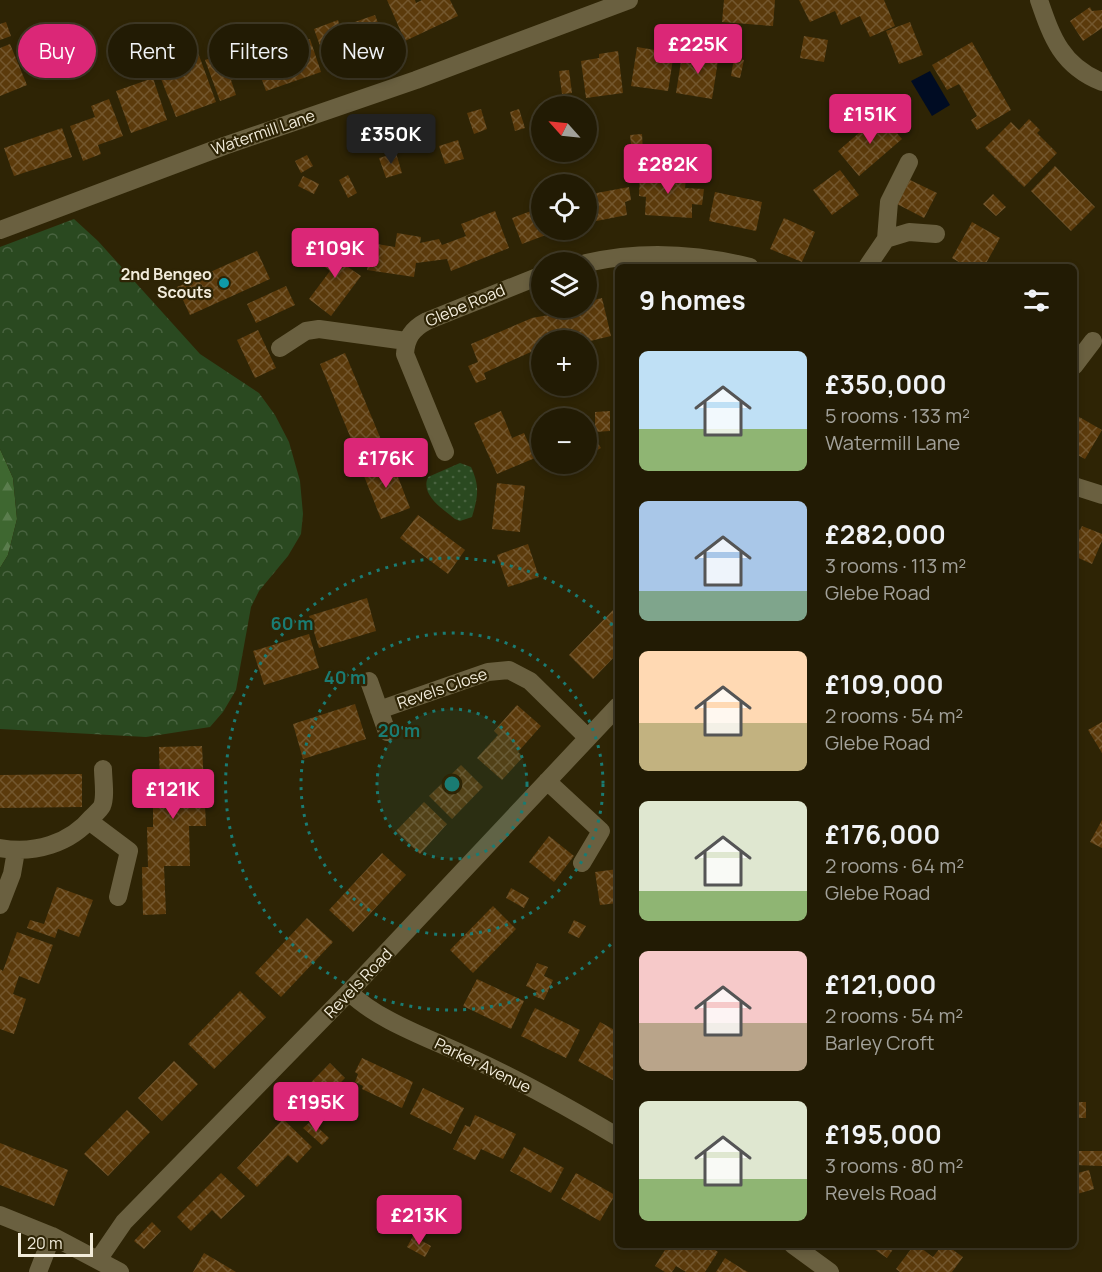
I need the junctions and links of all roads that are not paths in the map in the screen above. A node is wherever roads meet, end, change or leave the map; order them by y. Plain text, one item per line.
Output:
1 (629, 0) edge
2 (1039, 0) edge
3 (1102, 82) edge
4 (909, 162) dead end
5 (0, 230) edge
6 (936, 234) dead end
7 (886, 239) junction
8 (597, 261) edge
9 (736, 264) edge
10 (869, 264) edge
11 (531, 279) edge
12 (1093, 341) dead end
13 (406, 342) junction
14 (280, 348) dead end
15 (1077, 362) edge
16 (445, 452) dead end
17 (1077, 487) edge
18 (1102, 495) edge
19 (369, 681) dead end
20 (615, 709) edge
21 (379, 710) junction
22 (387, 732) dead end
23 (587, 737) junction
24 (103, 769) dead end
25 (547, 782) junction
26 (89, 820) junction
27 (8, 849) edge
28 (582, 863) dead end
29 (118, 897) dead end
30 (0, 905) edge
31 (349, 992) junction
32 (615, 1135) edge
33 (0, 1215) edge
34 (52, 1236) junction
35 (797, 1248) edge
36 (98, 1260) junction
37 (38, 1272) edge
38 (120, 1272) edge
39 (830, 1272) edge

1 - 5 street, Watermill Lane
2 - 3 street
4 - 7 street
6 - 7 street
7 - 10 street
8 - 9 street
11 - 13 street, Glebe Road
12 - 15 street
13 - 14 street
13 - 16 street
17 - 18 street
19 - 21 street, Revels Close
20 - 23 street, Revels Road
21 - 22 street, Revels Close
21 - 23 street, Revels Close
23 - 25 street, Revels Road
24 - 26 street
25 - 28 street
25 - 31 street, Revels Road
26 - 27 street
26 - 29 street
27 - 30 street
31 - 32 street, Parker Avenue
31 - 36 street, Revels Road
33 - 34 street
34 - 36 street
34 - 37 street
35 - 39 street
36 - 38 street

